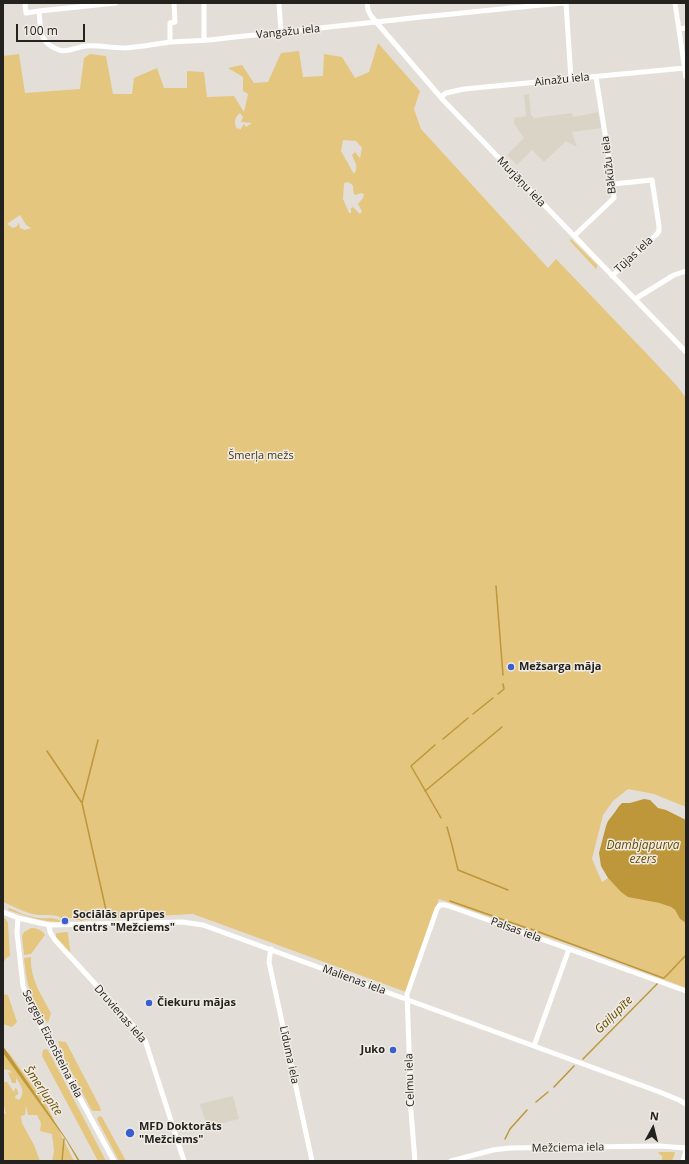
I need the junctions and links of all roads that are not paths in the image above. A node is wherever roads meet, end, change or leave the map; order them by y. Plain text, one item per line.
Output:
1 (25, 3) edge
2 (116, 3) edge
3 (174, 3) edge
4 (204, 3) edge
5 (279, 3) edge
6 (367, 3) edge
7 (565, 3) edge
8 (675, 3) edge
9 (39, 11) junction
10 (376, 22) junction
11 (686, 28) edge
12 (679, 29) junction
13 (281, 32) junction
14 (204, 40) junction
15 (170, 42) junction
16 (685, 68) junction
17 (596, 77) junction
18 (686, 77) edge
19 (571, 79) junction
20 (440, 97) junction
21 (613, 184) junction
22 (574, 236) junction
23 (686, 271) edge
24 (612, 276) junction
25 (635, 300) junction
26 (686, 352) edge
27 (3, 912) edge
28 (18, 918) junction
29 (49, 925) junction
30 (271, 949) junction
31 (569, 949) junction
32 (686, 991) edge
33 (406, 999) junction
34 (534, 1046) junction
35 (680, 1100) junction
36 (686, 1100) edge
37 (686, 1104) edge
38 (686, 1148) edge
39 (686, 1151) edge
40 (114, 1161) edge
41 (184, 1161) edge
42 (312, 1161) edge
43 (415, 1161) edge
44 (451, 1161) edge
45 (683, 1161) edge

1 - 9 street
2 - 9 street
3 - 15 street
4 - 14 street
5 - 13 street
6 - 10 street, Murjāņu iela
7 - 10 street, Vangažu iela
7 - 19 street
8 - 12 street
9 - 15 street, Vangažu iela
10 - 13 street, Vangažu iela
10 - 20 street, Murjāņu iela
11 - 12 street
12 - 16 street
13 - 14 street, Vangažu iela
14 - 15 street, Vangažu iela
16 - 17 street, Ainažu iela
16 - 18 street
17 - 19 street, Ainažu iela
17 - 21 street, Bākūžu iela
19 - 20 street, Ainažu iela
20 - 22 street, Murjāņu iela
21 - 22 street, Bākūžu iela
21 - 24 street, Tūjas iela
22 - 24 street, Murjāņu iela
23 - 25 street
24 - 25 street, Murjāņu iela
25 - 26 street, Murjāņu iela
27 - 28 street, Malienas iela
28 - 29 street, Malienas iela
28 - 40 street, Sergeja Eizenšteina iela
29 - 30 street, Malienas iela
29 - 41 street, Druvienas iela
30 - 33 street, Malienas iela
30 - 42 street, Līduma iela
31 - 32 street, Palsas iela
31 - 33 street, Palsas iela
31 - 34 street
33 - 34 street, Malienas iela
33 - 43 street, Celmu iela
34 - 35 street, Malienas iela
35 - 36 street, Malienas iela
35 - 37 street, Malienas iela
38 - 44 street, Mežciema iela
39 - 45 street

